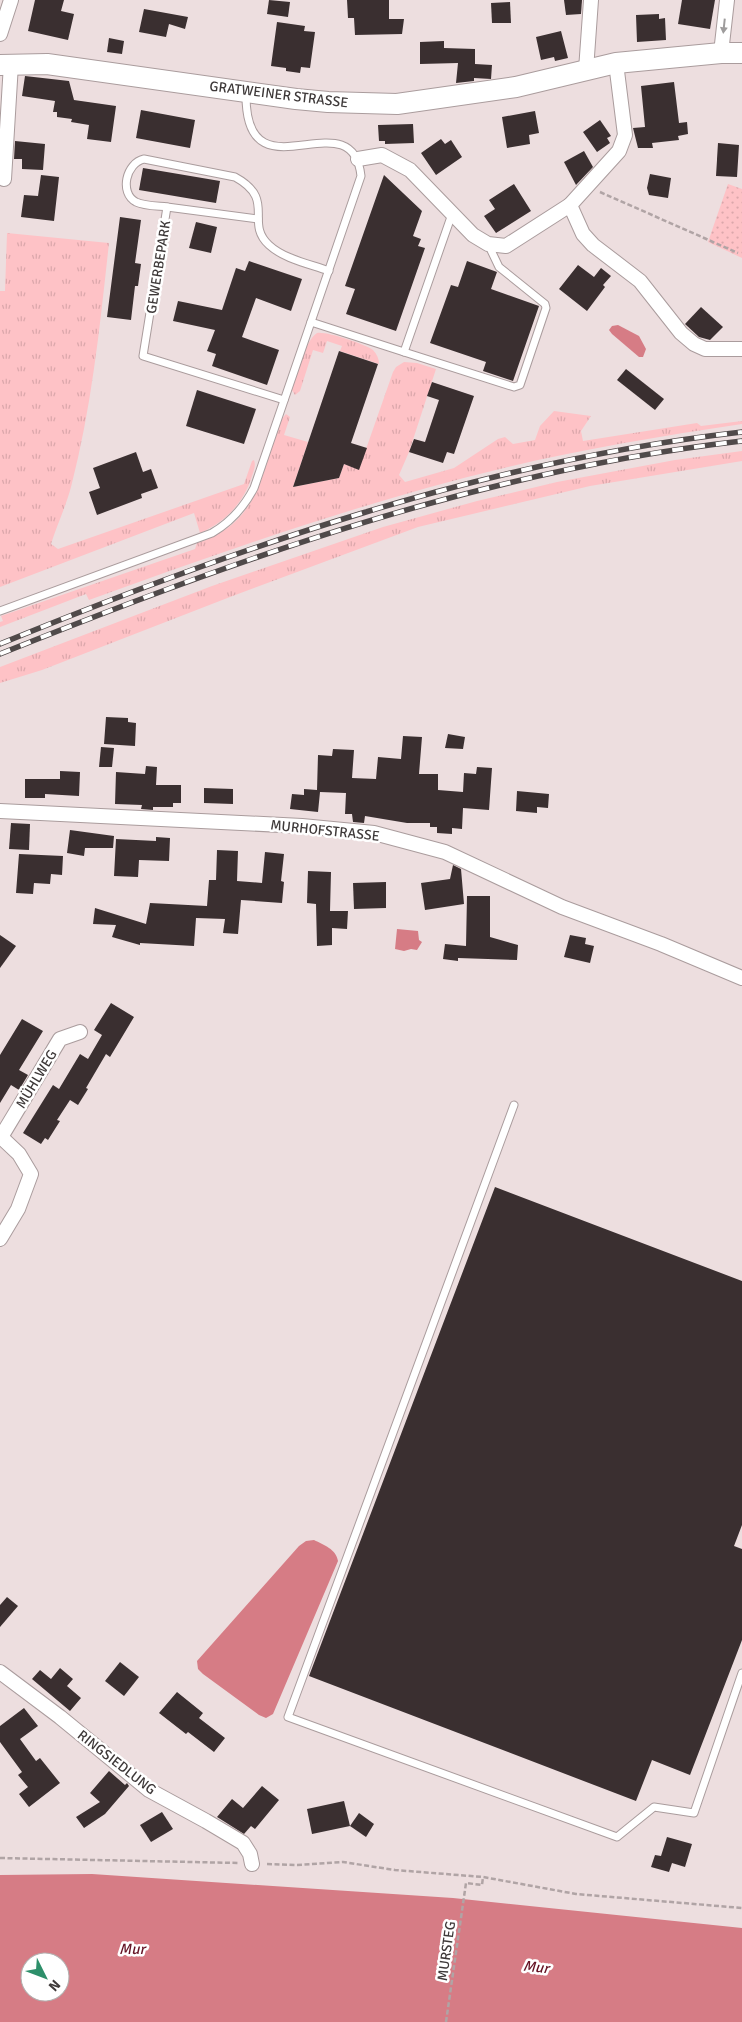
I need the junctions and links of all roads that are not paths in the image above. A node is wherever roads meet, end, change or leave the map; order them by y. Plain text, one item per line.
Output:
1 (11, 0) edge
2 (591, 0) edge
3 (726, 0) edge
4 (0, 34) edge
5 (721, 53) junction
6 (742, 53) edge
7 (616, 63) junction
8 (6, 64) edge
9 (586, 70) junction
10 (246, 91) junction
11 (358, 159) junction
12 (4, 179) dead end
13 (570, 205) junction
14 (167, 208) junction
15 (452, 213) junction
16 (258, 218) junction
17 (488, 244) junction
18 (329, 271) junction
19 (311, 322) junction
20 (742, 348) edge
21 (404, 352) junction
22 (284, 400) junction
23 (0, 611) edge
24 (0, 811) edge
25 (742, 978) edge
26 (80, 1032) dead end
27 (514, 1106) dead end
28 (1, 1136) edge
29 (0, 1239) edge
30 (742, 1673) edge
31 (1, 1675) edge
32 (252, 1864) road end

1 - 4 street
2 - 9 street
3 -> 5 street
5 - 6 main road, GRATWEINER STRASSE
5 - 7 main road, GRATWEINER STRASSE
7 - 9 main road, GRATWEINER STRASSE
7 - 13 street
8 - 10 main road, GRATWEINER STRASSE
8 - 12 street
9 - 10 main road, GRATWEINER STRASSE
10 - 11 lane
11 - 15 street
11 - 18 lane
13 - 17 street
13 - 20 street
14 - 16 lane
14 - 16 lane, GEWERBEPARK
14 - 22 lane, GEWERBEPARK
15 - 17 street
15 - 21 lane
16 - 18 lane, GEWERBEPARK
17 - 21 lane
18 - 19 lane
19 - 21 lane
19 - 22 lane
22 - 23 lane
24 - 25 street, MURHOFSTRASSE
26 - 28 street, MÜHLWEG
27 - 30 lane
28 - 29 street
31 - 32 street, RINGSIEDLUNG

